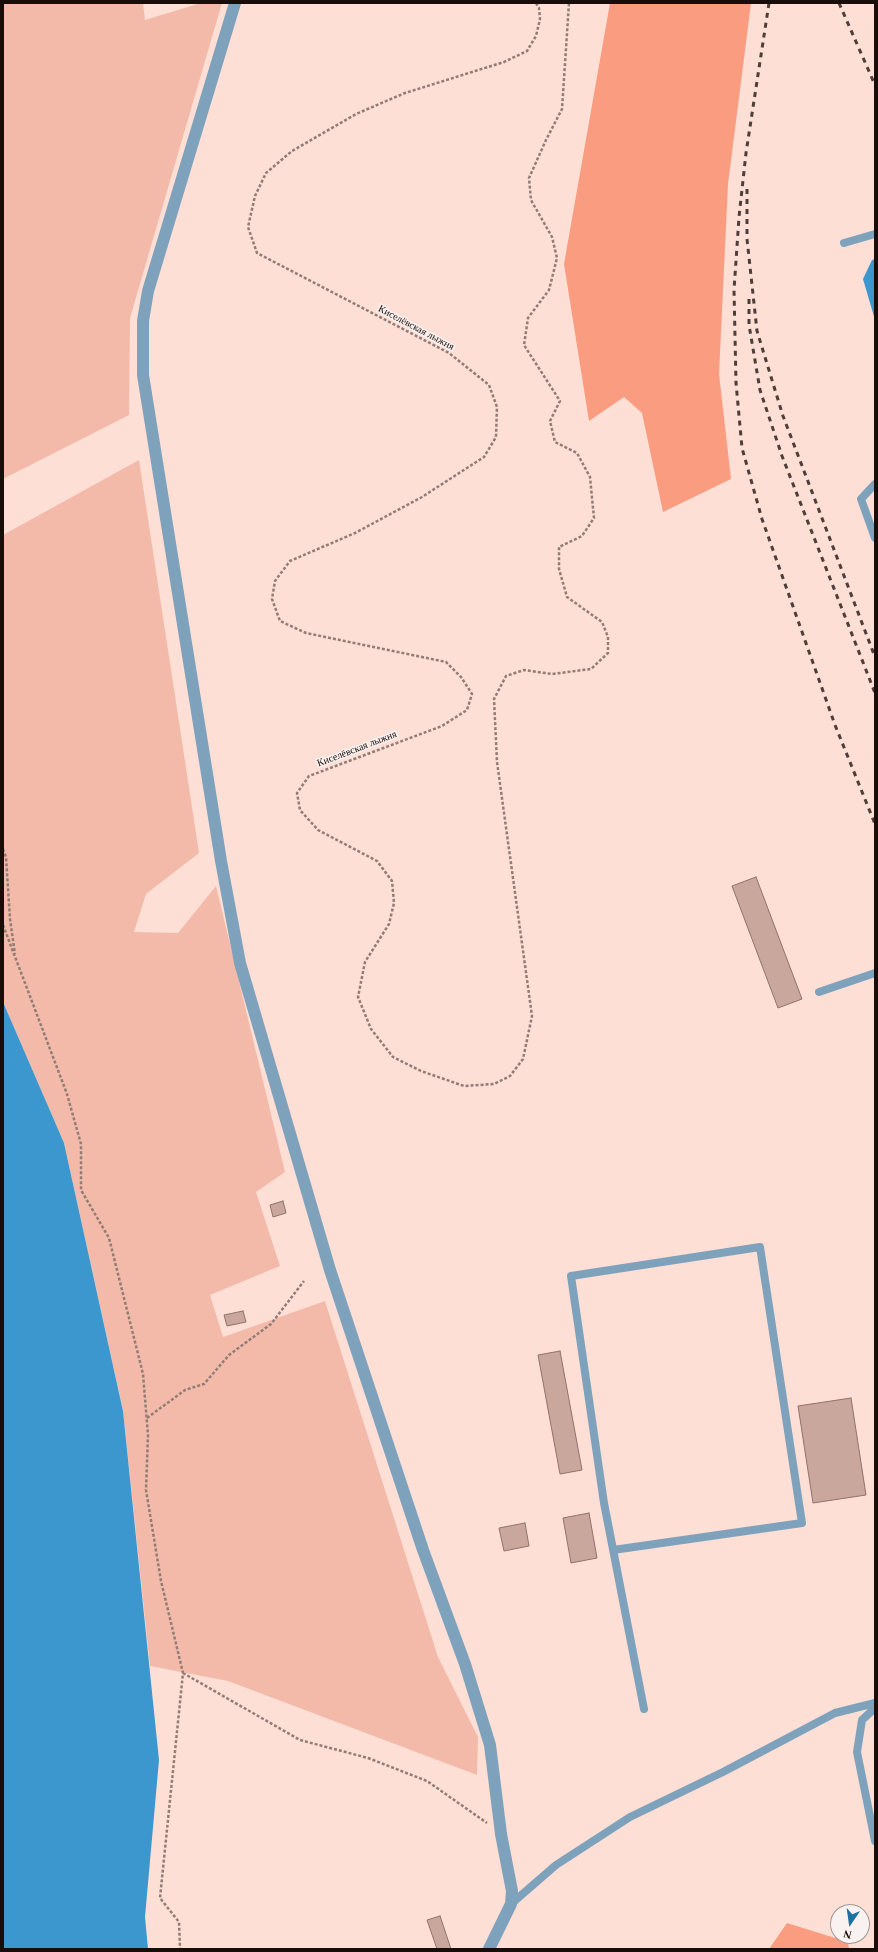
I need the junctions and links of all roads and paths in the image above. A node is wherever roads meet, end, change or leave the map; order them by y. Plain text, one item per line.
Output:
1 (235, 3) edge
2 (536, 3) edge
3 (568, 3) edge
4 (875, 234) edge
5 (844, 243) dead end
6 (875, 484) edge
7 (875, 538) edge
8 (3, 849) edge
9 (3, 925) edge
10 (16, 960) junction
11 (875, 973) edge
12 (819, 992) dead end
13 (304, 1281) dead end
14 (146, 1418) junction
15 (613, 1550) junction
16 (183, 1673) junction
17 (875, 1703) edge
18 (875, 1708) edge
19 (644, 1709) dead end
20 (501, 1834) junction
21 (875, 1841) edge
22 (510, 1904) junction
23 (180, 1949) edge
24 (489, 1949) edge

1 - 20 street
2 - 3 path, Киселёвская лыжня
4 - 5 lane
6 - 7 lane
8 - 10 path
9 - 10 path
10 - 14 path
11 - 12 lane
13 - 14 path
14 - 16 path
15 - 15 lane
15 - 19 lane
16 - 20 path
16 - 23 path
17 - 22 lane
18 - 21 lane
20 - 22 street
22 - 24 street

